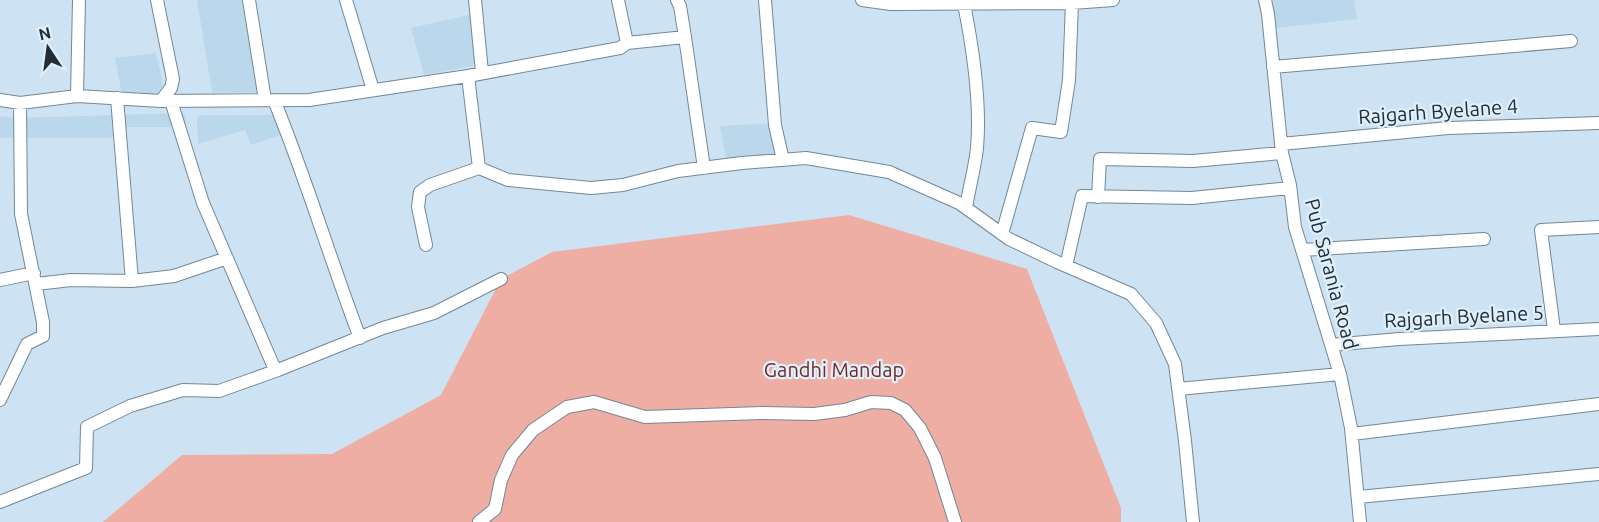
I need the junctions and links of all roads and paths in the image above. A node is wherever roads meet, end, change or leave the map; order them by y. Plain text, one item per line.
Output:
1 (79, 0) edge
2 (157, 0) edge
3 (249, 0) edge
4 (346, 0) edge
5 (475, 0) edge
6 (618, 0) edge
7 (677, 0) edge
8 (765, 0) edge
9 (862, 0) edge
10 (1113, 0) edge
11 (1265, 0) edge
12 (973, 3) edge
13 (1072, 3) junction
14 (685, 37) junction
15 (1571, 41) dead end
16 (627, 43) junction
17 (1273, 67) junction
18 (482, 72) junction
19 (468, 76) junction
20 (373, 90) junction
21 (77, 96) junction
22 (117, 98) junction
23 (0, 100) edge
24 (269, 100) junction
25 (166, 101) junction
26 (20, 103) junction
27 (1599, 123) edge
28 (1281, 148) junction
29 (783, 160) junction
30 (479, 168) junction
31 (704, 168) junction
32 (1290, 188) junction
33 (1098, 197) junction
34 (966, 208) junction
35 (1599, 227) edge
36 (1002, 234) junction
37 (1484, 239) dead end
38 (426, 244) dead end
39 (1302, 250) junction
40 (228, 258) junction
41 (1066, 266) junction
42 (35, 279) junction
43 (501, 279) dead end
44 (0, 280) edge
45 (132, 281) junction
46 (1599, 328) edge
47 (1554, 330) junction
48 (360, 338) junction
49 (1331, 345) junction
50 (278, 370) junction
51 (1340, 374) junction
52 (1178, 389) junction
53 (0, 400) edge
54 (1599, 404) edge
55 (1352, 434) junction
56 (1599, 474) edge
57 (1358, 497) junction
58 (0, 502) edge
59 (479, 522) edge
60 (955, 522) edge
61 (1193, 522) edge
62 (1360, 522) edge

1 - 21 street
2 - 25 street
3 - 24 street
4 - 20 street
5 - 18 street
6 - 16 street
7 - 14 street
8 - 29 street
9 - 12 street
10 - 13 street
11 - 17 street, Pub Sarania Road
12 - 13 street
12 - 34 street
13 - 36 street
14 - 16 street
14 - 31 street
15 - 17 street
16 - 18 street
17 - 28 street, Pub Sarania Road
18 - 19 street
19 - 20 street
19 - 30 street
20 - 24 street
21 - 22 street
21 - 26 street
22 - 25 street
22 - 45 street
23 - 26 street
24 - 25 street
24 - 48 street
25 - 40 street
26 - 42 street
27 - 28 street, Rajgarh Byelane 4
28 - 32 street, Pub Sarania Road
28 - 33 street, Rajgarh Byelane 4
29 - 31 street
29 - 34 street
30 - 31 street
30 - 38 street
32 - 33 street
32 - 39 street, Pub Sarania Road
33 - 41 street
34 - 36 street
35 - 47 street
36 - 41 street
37 - 39 street
39 - 49 street, Pub Sarania Road
40 - 45 street
40 - 50 street
41 - 52 street
42 - 44 street
42 - 45 street
42 - 53 street
43 - 48 street
46 - 47 street, Rajgarh Byelane 5
47 - 49 street, Rajgarh Byelane 5
48 - 50 street
49 - 51 street, Pub Sarania Road
50 - 58 street
51 - 52 street
51 - 55 street, Pub Sarania Road
52 - 61 street
54 - 55 street
55 - 57 street, Pub Sarania Road
56 - 57 street
57 - 62 street, Pub Sarania Road
59 - 60 street

